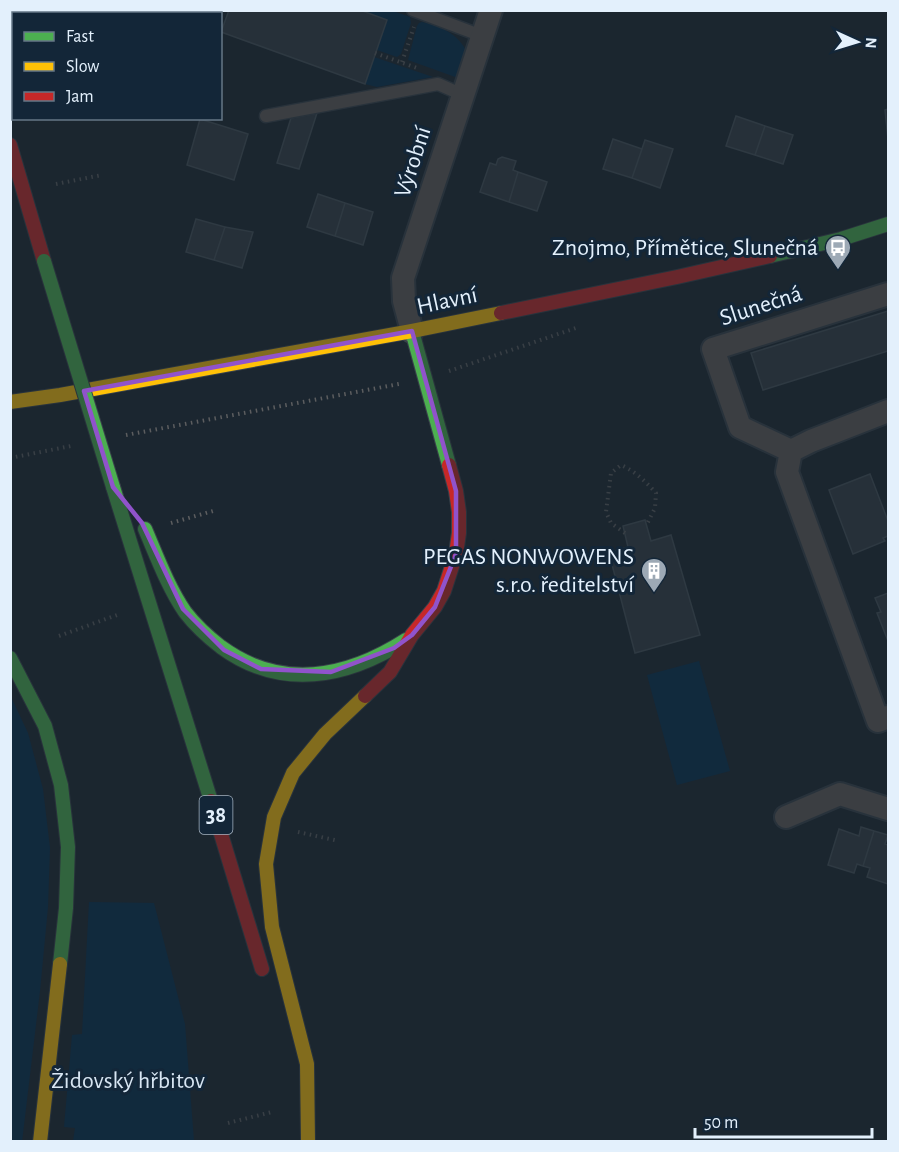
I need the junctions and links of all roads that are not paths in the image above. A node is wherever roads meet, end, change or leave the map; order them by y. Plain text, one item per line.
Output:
1 (491, 10) edge
2 (416, 11) edge
3 (482, 36) junction
4 (463, 94) junction
5 (266, 116) dead end
6 (10, 146) edge
7 (888, 224) edge
8 (26, 245) dead end
9 (44, 259) junction
10 (888, 294) edge
11 (412, 331) junction
12 (60, 395) junction
13 (10, 402) edge
14 (888, 411) edge
15 (20, 413) dead end
16 (791, 452) junction
17 (114, 489) junction
18 (412, 635) junction
19 (10, 658) edge
20 (883, 719) edge
21 (888, 808) edge
22 (786, 817) dead end
23 (267, 986) dead end
24 (293, 1086) dead end
25 (40, 1142) edge
26 (308, 1142) edge

1 - 3 street, Výrobní
2 - 3 lane
3 - 4 street, Výrobní
4 - 5 lane
4 - 11 street, Výrobní
6 - 9 main road, 38
7 - 11 main road, Hlavní
8 - 9 main road
9 - 17 main road, 38, bridge
10 - 16 street, Slunečná
11 - 12 main road, Hlavní
11 - 18 main road
12 - 13 main road, Hlavní
12 - 15 main road
14 - 16 street
16 - 20 street
17 - 18 main road
17 - 23 main road, 38
18 - 26 main road
19 - 25 main road
21 - 22 street
24 - 26 main road

